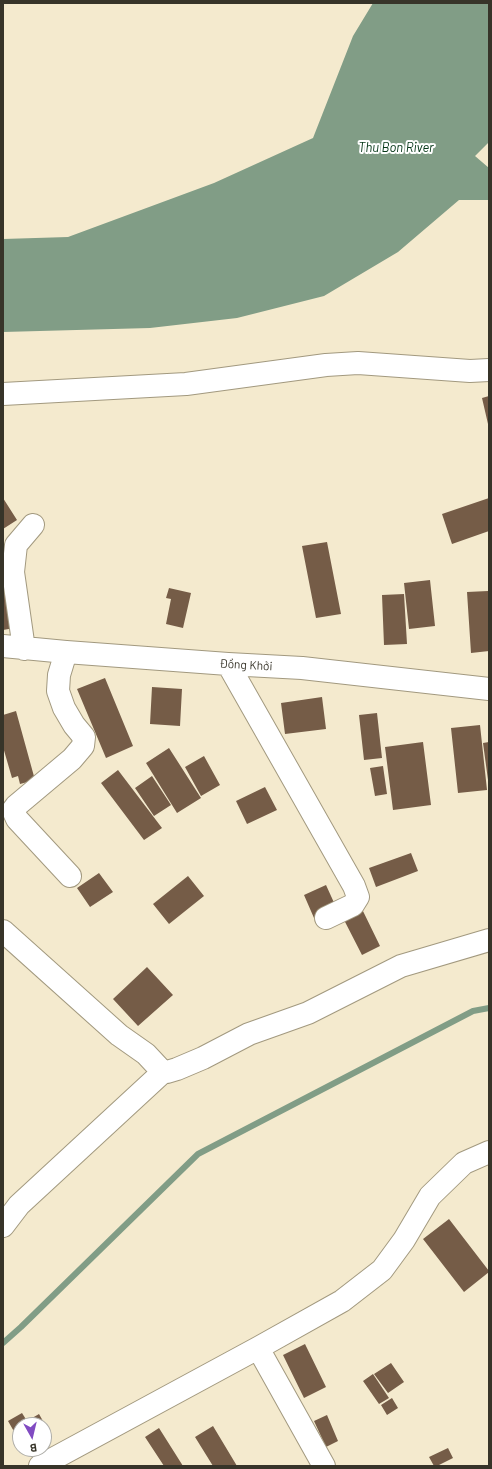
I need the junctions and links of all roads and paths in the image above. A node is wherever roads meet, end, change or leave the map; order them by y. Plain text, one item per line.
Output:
1 (489, 370) edge
2 (3, 394) edge
3 (33, 524) dead end
4 (14, 648) edge
5 (66, 652) junction
6 (228, 664) junction
7 (489, 689) edge
8 (70, 876) dead end
9 (326, 918) dead end
10 (3, 931) edge
11 (489, 940) edge
12 (163, 1072) junction
13 (489, 1152) edge
14 (3, 1226) edge
15 (258, 1348) junction
16 (40, 1466) edge
17 (324, 1466) edge

1 - 2 street
3 - 4 street
4 - 5 street, Đồng Khởi
5 - 6 street, Đồng Khởi
5 - 8 street
6 - 7 street, Đồng Khởi
6 - 9 street
10 - 12 street
11 - 12 street
12 - 14 street
13 - 15 street
15 - 16 street
15 - 17 street

